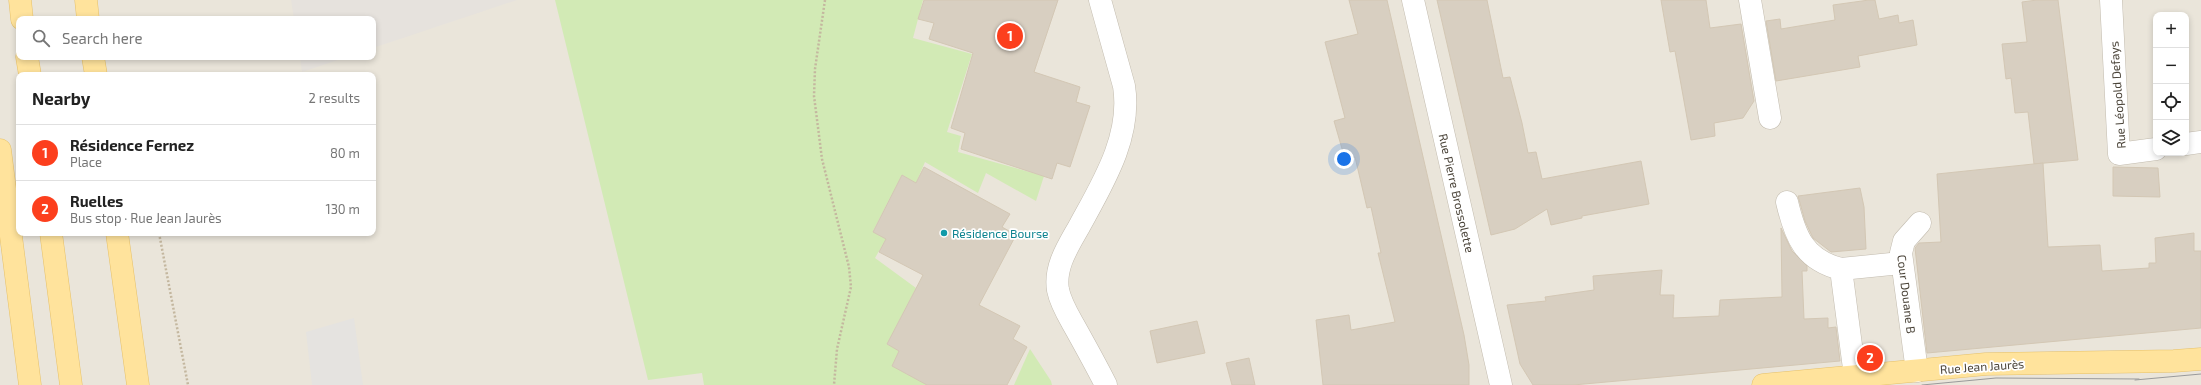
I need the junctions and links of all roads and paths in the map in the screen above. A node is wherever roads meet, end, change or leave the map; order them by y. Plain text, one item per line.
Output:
1 (20, 0) edge
2 (86, 0) edge
3 (825, 0) edge
4 (1100, 0) edge
5 (1413, 0) edge
6 (1750, 0) edge
7 (2111, 0) edge
8 (22, 16) edge
9 (88, 16) edge
10 (28, 60) edge
11 (94, 60) edge
12 (30, 72) edge
13 (96, 72) edge
14 (1770, 118) dead end
15 (2201, 142) edge
16 (2189, 144) edge
17 (2153, 149) edge
18 (0, 150) edge
19 (1787, 202) dead end
20 (1920, 223) dead end
21 (51, 236) edge
22 (117, 236) edge
23 (160, 236) edge
24 (1901, 263) junction
25 (1840, 269) junction
26 (2201, 359) edge
27 (1917, 371) junction
28 (1855, 376) junction
29 (30, 385) edge
30 (71, 385) edge
31 (138, 385) edge
32 (188, 385) edge
33 (834, 385) edge
34 (1106, 385) edge
35 (1501, 385) edge
36 (1763, 385) edge

1 - 8 main road
2 - 9 main road
3 - 33 path
4 - 34 street
5 - 35 street, Rue Pierre Brossolette
6 - 14 street
7 - 17 street, Rue Léopold Defays
10 - 12 main road
11 - 13 main road
15 - 16 street
18 - 29 main road
19 - 25 street
20 - 24 street, Cour Douane B
21 - 30 main road
22 - 31 main road
23 - 32 path
24 - 25 street
24 - 27 street, Cour Douane B
25 - 28 street
26 - 27 main road, Rue Jean Jaurès
27 - 28 main road, Rue Jean Jaurès
28 - 36 main road, Rue Jean Jaurès

